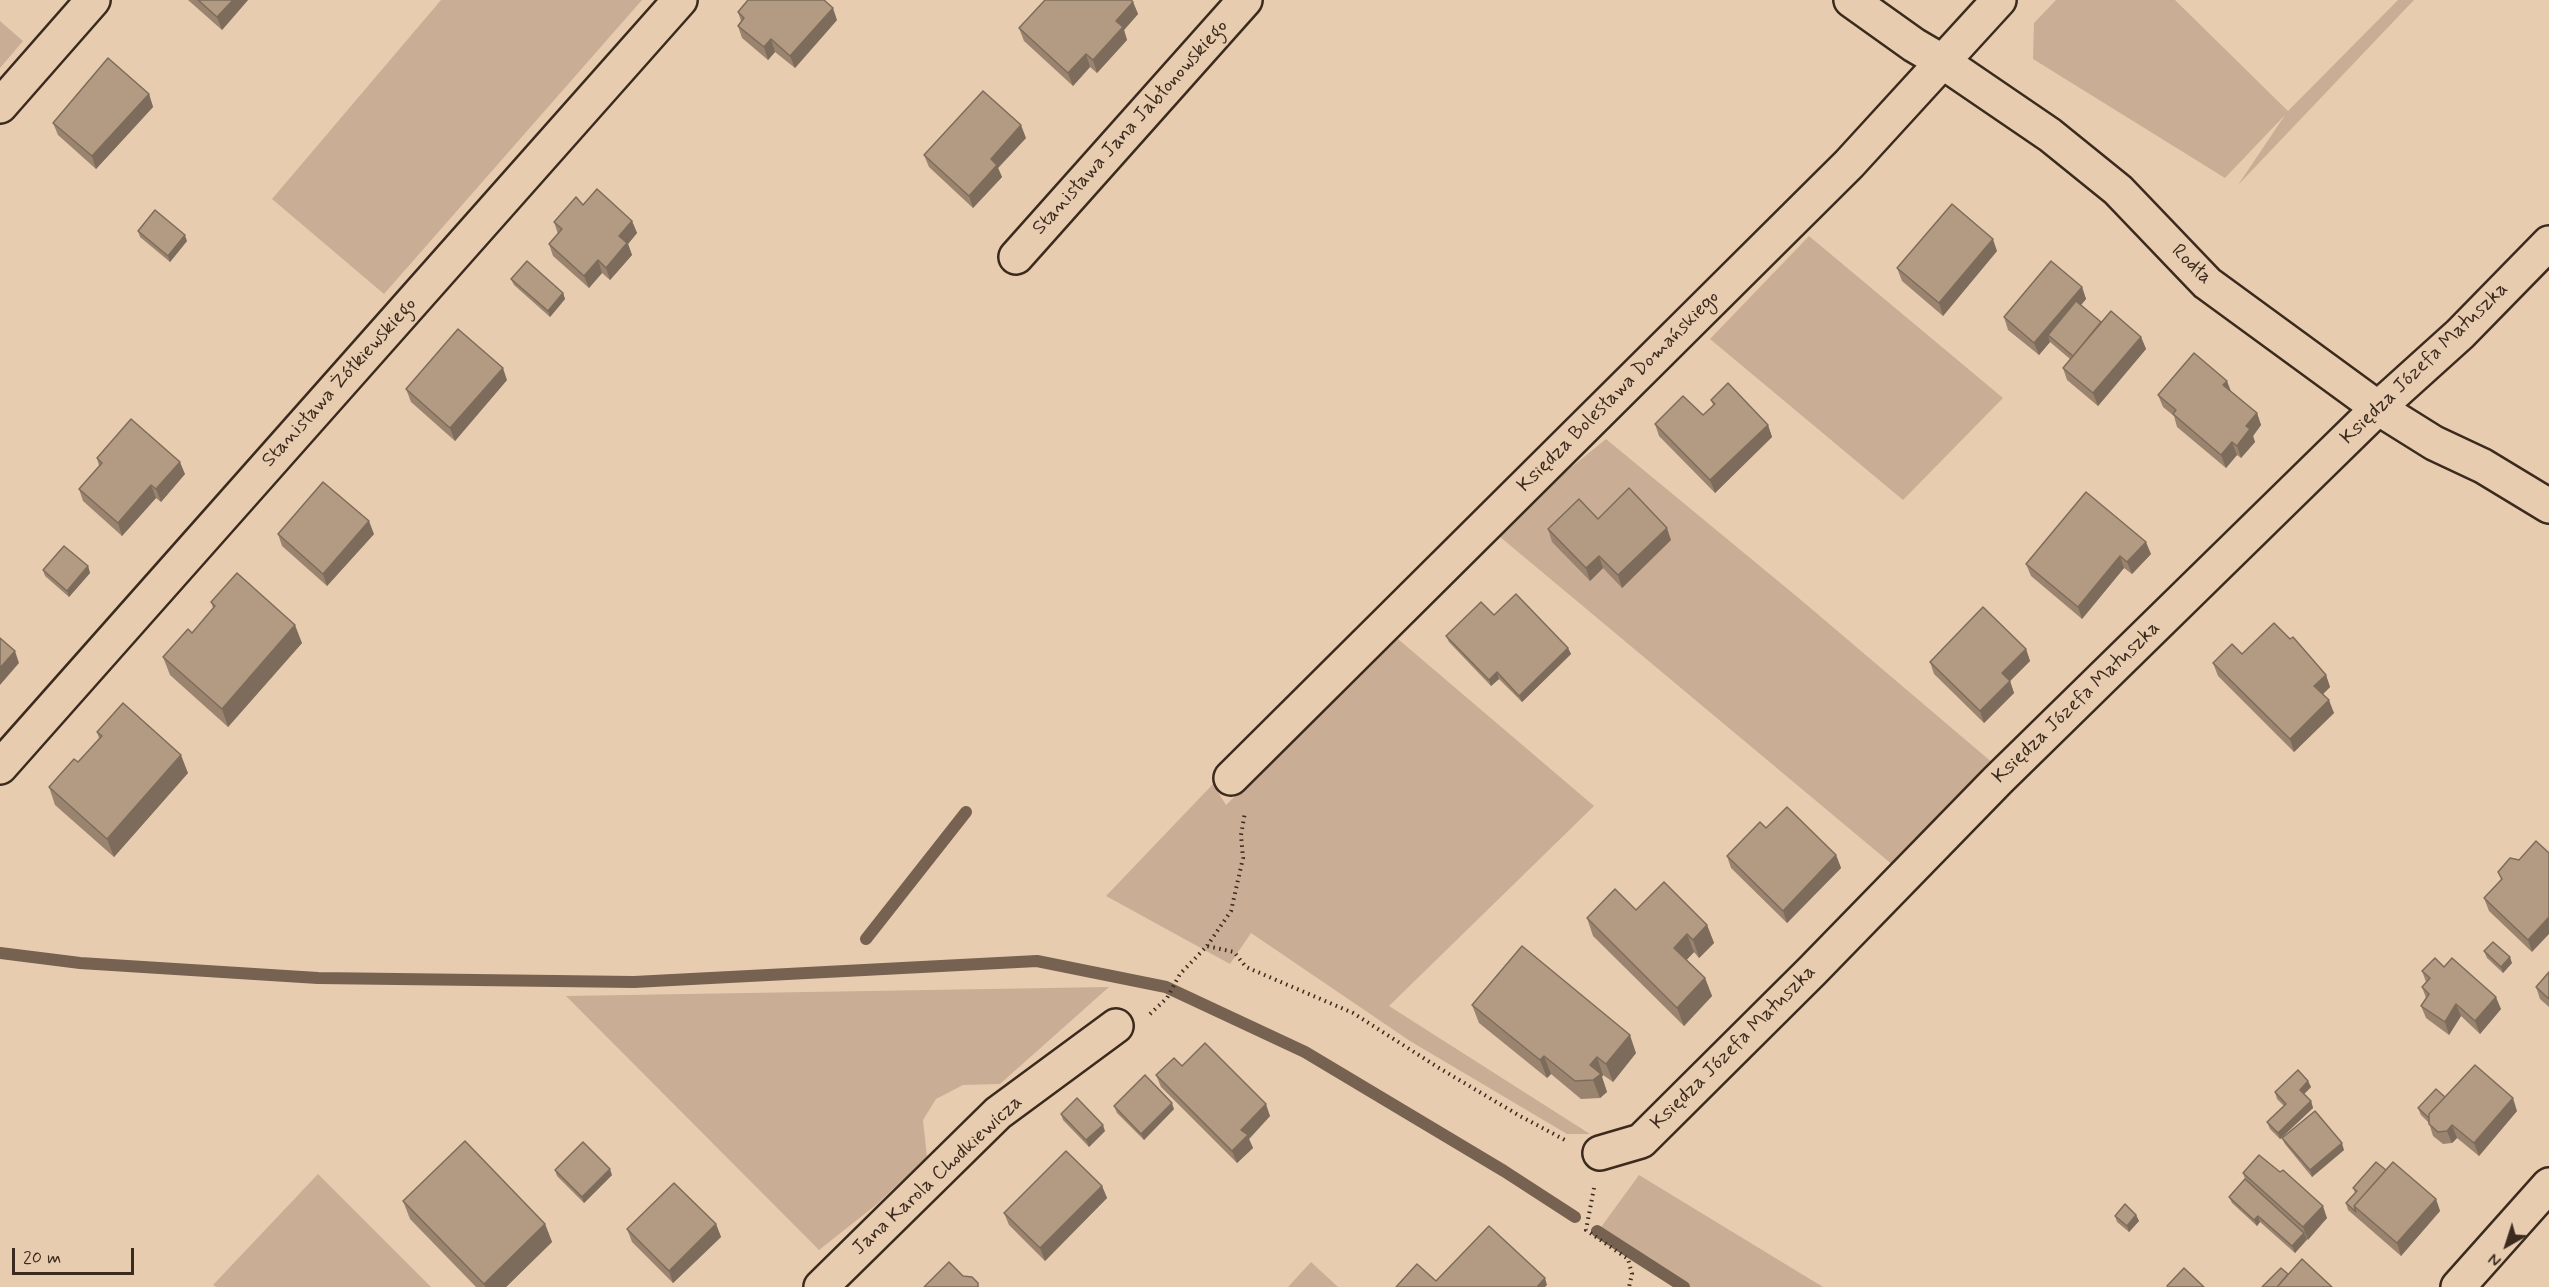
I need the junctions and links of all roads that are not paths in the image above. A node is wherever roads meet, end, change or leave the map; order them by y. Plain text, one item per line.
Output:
1 (93, 0) edge
2 (680, 0) edge
3 (1245, 0) edge
4 (1851, 0) edge
5 (1999, 0) edge
6 (1943, 62) junction
7 (0, 106) edge
8 (2549, 243) edge
9 (1016, 257) dead end
10 (2378, 408) junction
11 (2549, 506) edge
12 (0, 767) edge
13 (1231, 778) road end
14 (1116, 1026) dead end
15 (1600, 1153) road end
16 (2549, 1185) edge
17 (821, 1287) edge
18 (2458, 1287) edge

1 - 7 street
2 - 12 street, Stanisława Żółkiewskiego
3 - 9 street, Stanisława Jana Jabłonowskiego
4 - 6 street, Rodła
5 - 6 street, Księdza Bolesława Domańskiego
6 - 10 street, Rodła
6 - 13 street, Księdza Bolesława Domańskiego
8 - 10 street, Księdza Józefa Matuszka
10 - 11 street, Rodła
10 - 15 street, Księdza Józefa Matuszka
14 - 17 street, Jana Karola Chodkiewicza
16 - 18 street

